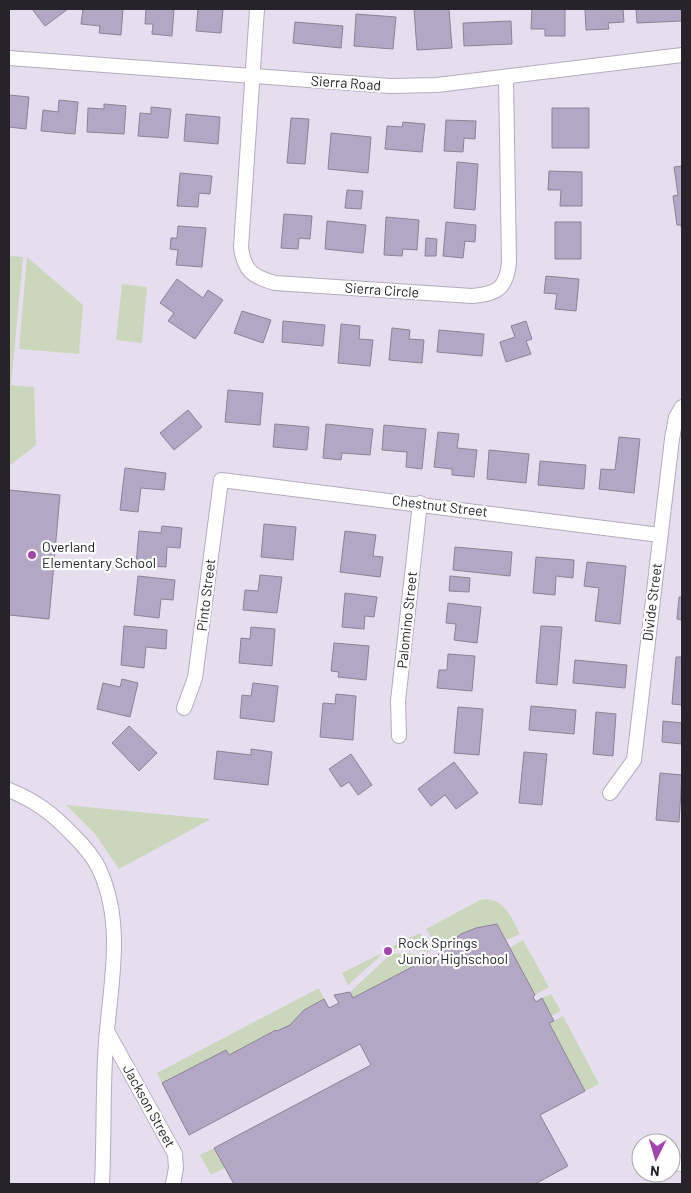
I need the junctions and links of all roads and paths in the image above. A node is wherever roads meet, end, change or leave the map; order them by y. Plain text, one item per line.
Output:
1 (257, 9) edge
2 (682, 55) edge
3 (9, 58) edge
4 (252, 77) junction
5 (506, 77) junction
6 (682, 407) edge
7 (677, 440) edge
8 (221, 480) joint
9 (420, 504) junction
10 (660, 534) junction
11 (184, 708) dead end
12 (399, 736) dead end
13 (9, 790) edge
14 (610, 793) dead end
15 (107, 1031) junction
16 (102, 1184) edge
17 (173, 1184) edge

1 - 4 street, Sierra Circle
2 - 5 street, Sierra Road
3 - 4 street, Sierra Road
4 - 5 street, Sierra Road
4 - 5 street, Sierra Circle
6 - 7 street, Divide Street
7 - 10 street, Divide Street
8 - 9 street, Chestnut Street
8 - 11 street, Pinto Street
9 - 10 street, Chestnut Street
9 - 12 street, Palomino Street
10 - 14 street, Divide Street
13 - 15 street, Jackson Street
15 - 16 street, Jackson Street
15 - 17 street, Jackson Street

